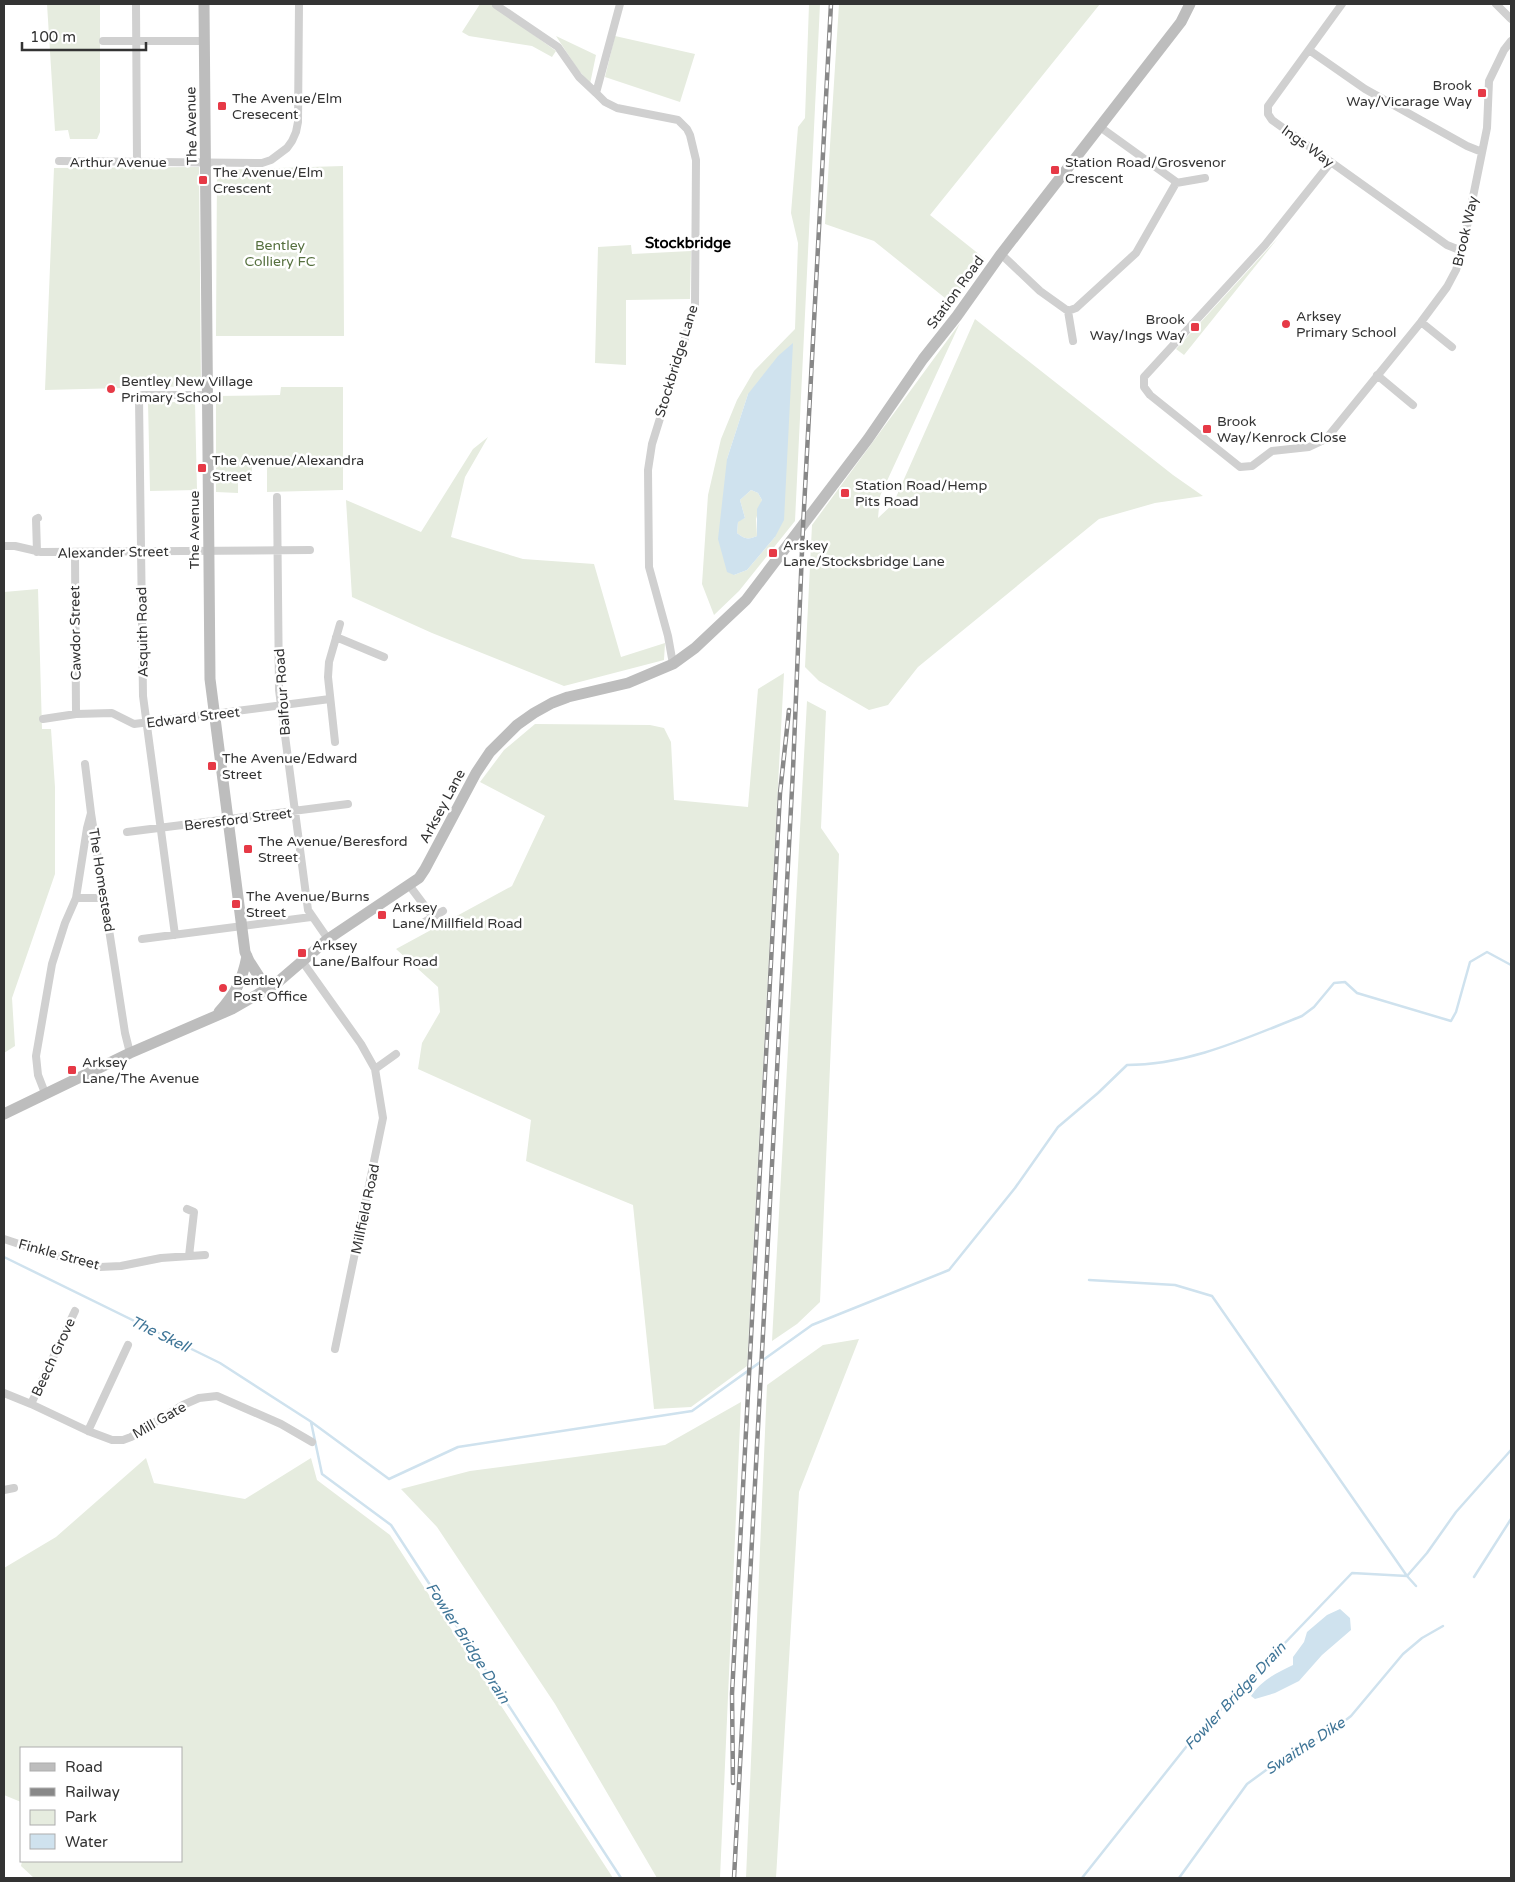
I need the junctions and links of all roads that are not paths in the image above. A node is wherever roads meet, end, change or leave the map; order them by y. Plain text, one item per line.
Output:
1 (136, 4) edge
2 (204, 4) edge
3 (299, 4) edge
4 (620, 4) edge
5 (1190, 4) edge
6 (1342, 4) edge
7 (1496, 4) edge
8 (496, 5) edge
9 (1511, 19) edge
10 (103, 41) dead end
11 (204, 41) junction
12 (1511, 41) edge
13 (137, 42) junction
14 (1308, 50) junction
15 (596, 93) junction
16 (1100, 127) junction
17 (1482, 152) junction
18 (59, 161) dead end
19 (137, 162) junction
20 (1331, 162) junction
21 (206, 163) junction
22 (1205, 178) dead end
23 (1176, 183) junction
24 (1462, 251) junction
25 (1001, 254) junction
26 (1068, 311) junction
27 (1421, 322) junction
28 (1073, 341) dead end
29 (1452, 347) dead end
30 (1378, 375) junction
31 (208, 395) junction
32 (1412, 405) dead end
33 (277, 497) dead end
34 (38, 518) dead end
35 (4, 546) edge
36 (210, 550) junction
37 (278, 550) junction
38 (310, 550) dead end
39 (36, 552) junction
40 (141, 552) junction
41 (75, 553) junction
42 (746, 600) joint
43 (340, 624) dead end
44 (336, 637) junction
45 (384, 657) dead end
46 (673, 664) junction
47 (330, 699) junction
48 (281, 705) junction
49 (76, 714) junction
50 (213, 714) junction
51 (44, 719) dead end
52 (146, 723) junction
53 (335, 742) dead end
54 (85, 764) dead end
55 (348, 804) dead end
56 (295, 811) junction
57 (91, 814) junction
58 (228, 820) junction
59 (160, 828) junction
60 (127, 832) dead end
61 (408, 885) junction
62 (76, 898) junction
63 (104, 898) junction
64 (443, 911) dead end
65 (311, 917) junction
66 (433, 917) junction
67 (423, 923) dead end
68 (242, 926) junction
69 (175, 935) junction
70 (142, 938) dead end
71 (328, 939) junction
72 (247, 956) junction
73 (302, 961) junction
74 (267, 989) junction
75 (216, 1016) junction
76 (130, 1053) junction
77 (396, 1054) dead end
78 (375, 1069) junction
79 (45, 1093) junction
80 (4, 1114) edge
81 (194, 1209) dead end
82 (4, 1238) edge
83 (205, 1255) dead end
84 (189, 1256) junction
85 (75, 1311) dead end
86 (128, 1345) dead end
87 (335, 1349) dead end
88 (4, 1393) edge
89 (31, 1404) junction
90 (88, 1431) junction
91 (312, 1442) dead end
92 (14, 1488) dead end
93 (4, 1490) edge

1 - 13 street
2 - 11 street, The Avenue
3 - 21 street, Arthur Avenue
4 - 15 street
5 - 16 street, Station Road
6 - 14 street, Ings Way
7 - 9 street
8 - 15 street, Stockbridge Lane
10 - 13 street
11 - 13 street
11 - 21 street, The Avenue
12 - 17 street, Brook Way
13 - 19 street
14 - 17 street
14 - 20 street, Ings Way
15 - 46 street, Stockbridge Lane
16 - 23 street
16 - 25 street, Station Road
17 - 24 street, Brook Way
18 - 19 street, Arthur Avenue
19 - 21 street, Arthur Avenue
20 - 24 street, Ings Way
20 - 30 street, Brook Way
21 - 31 street, The Avenue
22 - 23 street
23 - 26 street
24 - 27 street, Brook Way
25 - 26 street
25 - 42 street, Station Road
26 - 28 street
27 - 29 street
27 - 30 street, Brook Way
30 - 32 street
31 - 36 street, The Avenue
31 - 40 street, Asquith Road
33 - 37 street, Balfour Road
34 - 39 street
35 - 39 street, Alexander Street
36 - 37 street, Alexander Street
36 - 40 street, Alexander Street
36 - 50 street, The Avenue
37 - 38 street, Alexander Street
37 - 48 street, Balfour Road
39 - 41 street, Alexander Street
40 - 41 street, Alexander Street
40 - 52 street, Asquith Road
41 - 49 street, Cawdor Street
42 - 46 street, Arksey Lane
43 - 44 street
44 - 45 street
44 - 47 street
46 - 61 street, Arksey Lane
47 - 48 street, Edward Street
47 - 53 street
48 - 50 street, Edward Street
48 - 56 street, Balfour Road
49 - 51 street, Edward Street
49 - 52 street, Edward Street
50 - 52 street, Edward Street
50 - 58 street, The Avenue
52 - 59 street, Asquith Road
54 - 57 street
55 - 56 street, Beresford Street
56 - 58 street, Beresford Street
56 - 65 street, Balfour Road
57 - 62 street, The Homestead
57 - 63 street, The Homestead
58 - 59 street, Beresford Street
58 - 68 street, The Avenue
59 - 60 street, Beresford Street
59 - 69 street, Asquith Road
61 - 66 street
61 - 71 street, Arksey Lane
62 - 63 street
62 - 79 street, The Homestead
63 - 76 street, The Homestead
64 - 66 street
65 - 68 street
65 - 71 street, Balfour Road
66 - 67 street
68 - 69 street
68 - 72 street, The Avenue
69 - 70 street
71 - 73 street, Arksey Lane
72 - 74 street, The Avenue
72 - 75 street
73 - 74 street, Arksey Lane
73 - 78 street, Millfield Road
74 - 75 street, Arksey Lane
75 - 76 street, Arksey Lane
76 - 79 street, Arksey Lane
77 - 78 street
78 - 87 street, Millfield Road
79 - 80 street, Arksey Lane
81 - 84 street
82 - 84 street, Finkle Street
83 - 84 street, Finkle Street
85 - 89 street, Beech Grove
86 - 90 street
88 - 89 street, Mill Gate
89 - 90 street, Mill Gate
90 - 91 street, Mill Gate
92 - 93 street

